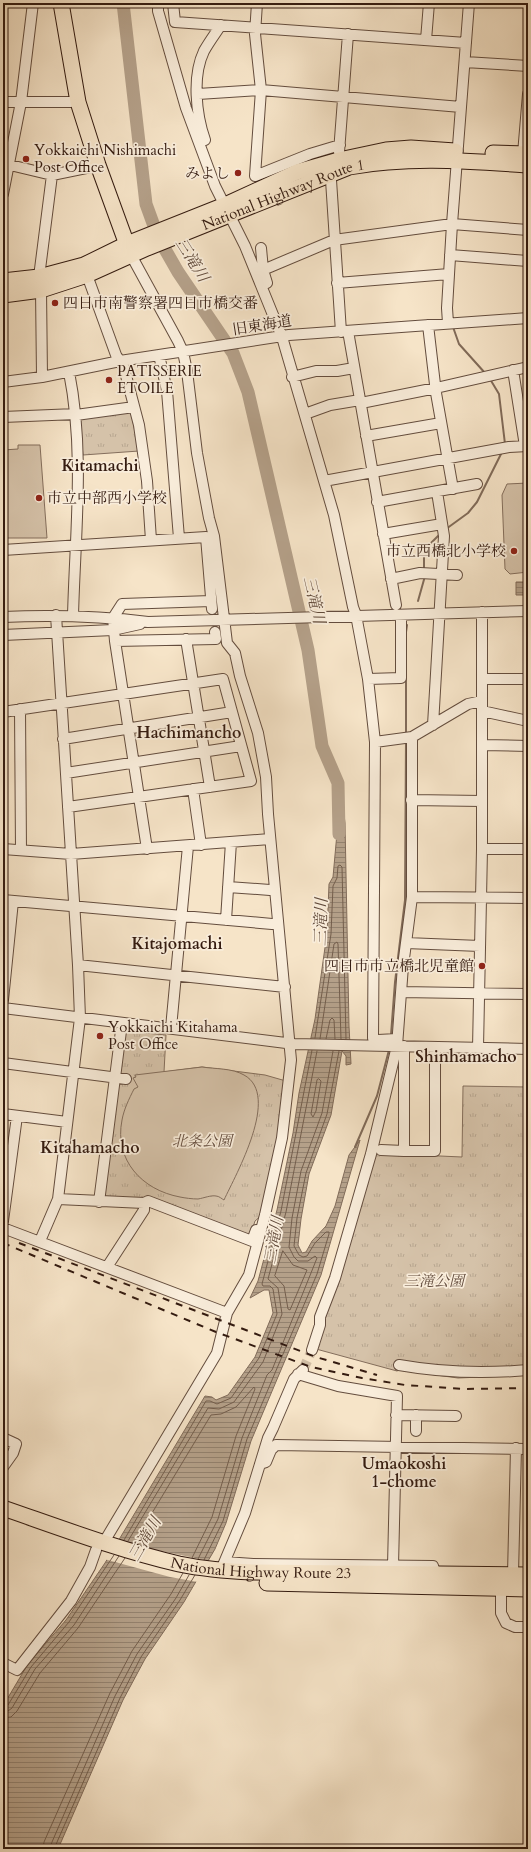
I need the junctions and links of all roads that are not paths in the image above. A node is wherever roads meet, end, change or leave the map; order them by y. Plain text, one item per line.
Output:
1 (32, 3) edge
2 (61, 3) edge
3 (158, 3) edge
4 (173, 3) edge
5 (258, 3) edge
6 (429, 3) edge
7 (469, 3) edge
8 (221, 25) junction
9 (255, 28) junction
10 (348, 34) junction
11 (426, 40) junction
12 (466, 43) junction
13 (465, 62) junction
14 (528, 66) edge
15 (261, 90) junction
16 (198, 94) junction
17 (528, 94) edge
18 (343, 96) junction
19 (3, 102) edge
20 (21, 102) junction
21 (71, 102) dead end
22 (461, 107) junction
23 (339, 153) junction
24 (457, 156) junction
25 (526, 158) edge
26 (7, 167) edge
27 (90, 167) dead end
28 (329, 173) junction
29 (52, 175) junction
30 (215, 186) junction
31 (3, 194) edge
32 (221, 212) junction
33 (452, 224) junction
34 (528, 230) edge
35 (334, 240) junction
36 (261, 248) dead end
37 (129, 250) junction
38 (450, 255) junction
39 (528, 261) edge
40 (263, 270) junction
41 (449, 274) junction
42 (88, 275) junction
43 (3, 281) edge
44 (40, 283) junction
45 (337, 283) junction
46 (262, 286) junction
47 (3, 295) edge
48 (528, 318) edge
49 (448, 323) junction
50 (428, 325) junction
51 (344, 331) junction
52 (282, 336) junction
53 (186, 352) junction
54 (159, 356) junction
55 (120, 361) junction
56 (528, 366) edge
57 (354, 368) junction
58 (513, 370) junction
59 (69, 372) junction
60 (42, 377) junction
61 (292, 377) junction
62 (3, 382) edge
63 (436, 388) junction
64 (360, 401) junction
65 (134, 407) junction
66 (76, 414) junction
67 (305, 414) junction
68 (3, 417) edge
69 (441, 423) junction
70 (366, 436) junction
71 (526, 446) edge
72 (448, 457) junction
73 (372, 471) junction
74 (324, 481) junction
75 (477, 484) dead end
76 (453, 489) junction
77 (437, 492) junction
78 (377, 502) junction
79 (443, 529) junction
80 (383, 534) junction
81 (179, 538) junction
82 (151, 540) junction
83 (75, 545) junction
84 (3, 550) edge
85 (441, 574) junction
86 (457, 575) dead end
87 (391, 579) junction
88 (396, 605) dead end
89 (528, 611) edge
90 (482, 612) junction
91 (438, 613) junction
92 (56, 615) junction
93 (355, 615) junction
94 (73, 616) junction
95 (3, 617) edge
96 (112, 618) junction
97 (228, 619) junction
98 (401, 619) dead end
99 (148, 622) junction
100 (114, 630) junction
101 (57, 632) junction
102 (215, 632) dead end
103 (3, 635) edge
104 (186, 639) junction
105 (115, 641) junction
106 (368, 679) junction
107 (482, 679) junction
108 (528, 679) edge
109 (193, 684) junction
110 (123, 695) junction
111 (62, 704) junction
112 (482, 706) junction
113 (20, 709) junction
114 (3, 712) edge
115 (232, 712) junction
116 (198, 718) junction
117 (528, 721) edge
118 (432, 725) junction
119 (128, 729) junction
120 (407, 738) junction
121 (63, 739) junction
122 (375, 742) junction
123 (482, 745) junction
124 (241, 746) junction
125 (528, 746) edge
126 (204, 752) junction
127 (133, 763) junction
128 (66, 773) junction
129 (210, 787) junction
130 (193, 789) junction
131 (138, 797) junction
132 (411, 800) junction
133 (482, 801) junction
134 (68, 807) junction
135 (270, 839) junction
136 (231, 842) junction
137 (201, 845) junction
138 (188, 846) junction
139 (3, 849) edge
140 (147, 849) junction
141 (482, 849) junction
142 (528, 849) edge
143 (21, 850) junction
144 (71, 854) junction
145 (228, 887) junction
146 (270, 890) dead end
147 (412, 897) junction
148 (481, 898) junction
149 (528, 898) edge
150 (3, 900) edge
151 (14, 901) junction
152 (75, 906) junction
153 (182, 915) junction
154 (226, 920) junction
155 (272, 924) dead end
156 (406, 943) junction
157 (480, 946) junction
158 (6, 952) edge
159 (78, 965) junction
160 (176, 975) junction
161 (285, 987) junction
162 (401, 992) junction
163 (479, 994) junction
164 (528, 994) edge
165 (3, 1000) edge
166 (3, 1008) edge
167 (80, 1018) junction
168 (122, 1023) junction
169 (171, 1028) junction
170 (396, 1043) junction
171 (292, 1044) junction
172 (435, 1047) junction
173 (478, 1048) junction
174 (528, 1049) edge
175 (3, 1063) edge
176 (73, 1072) junction
177 (115, 1078) junction
178 (126, 1079) dead end
179 (3, 1114) edge
180 (17, 1116) junction
181 (67, 1122) junction
182 (381, 1150) dead end
183 (404, 1150) junction
184 (58, 1199) junction
185 (99, 1202) junction
186 (144, 1203) junction
187 (265, 1216) junction
188 (3, 1221) edge
189 (3, 1228) edge
190 (40, 1241) junction
191 (107, 1267) junction
192 (227, 1313) junction
193 (312, 1350) tunnel mouth
194 (399, 1365) dead end
195 (528, 1370) edge
196 (396, 1415) junction
197 (416, 1415) junction
198 (456, 1416) dead end
199 (416, 1431) dead end
200 (3, 1438) edge
201 (395, 1448) junction
202 (516, 1448) junction
203 (528, 1449) edge
204 (260, 1464) junction
205 (3, 1467) edge
206 (3, 1508) edge
207 (3, 1520) edge
208 (102, 1547) junction
209 (393, 1566) junction
210 (219, 1570) junction
211 (436, 1574) junction
212 (513, 1574) junction
213 (528, 1575) edge
214 (501, 1588) junction
215 (528, 1589) edge
216 (528, 1627) edge
217 (3, 1663) edge

1 - 20 street
2 - 37 highway
3 - 30 street
4 - 8 street
5 - 9 street
6 - 11 street
7 - 12 street
8 - 9 street
8 - 16 street
9 - 10 street
9 - 15 street
10 - 11 street
10 - 18 street
11 - 12 street
12 - 13 street
13 - 14 street
13 - 22 street
15 - 16 street
15 - 18 street
15 - 23 street
16 - 30 street
17 - 25 street
18 - 22 street
18 - 23 street
19 - 20 street
20 - 21 street
20 - 26 street
22 - 24 street
23 - 24 highway, National Highway Route 1
23 - 32 highway, National Highway Route 1
24 - 25 highway, National Highway Route 1
24 - 28 highway, National Highway Route 1
24 - 33 street
26 - 29 street
26 - 31 street
27 - 29 street
28 - 32 highway, National Highway Route 1
28 - 35 street
29 - 44 street
30 - 32 street
32 - 37 highway, National Highway Route 1
32 - 46 street
33 - 34 street
33 - 35 street
33 - 38 street
35 - 40 street
35 - 45 street
36 - 40 street
37 - 42 highway, National Highway Route 1
37 - 44 highway, National Highway Route 1
37 - 53 street
38 - 39 street
38 - 41 street
40 - 46 street
41 - 45 street
41 - 49 street
42 - 44 highway, National Highway Route 1
42 - 55 street
43 - 44 highway, National Highway Route 1
44 - 47 highway, National Highway Route 1
44 - 60 street
45 - 51 street
46 - 52 street
48 - 49 street, 旧東海道
49 - 50 street, 旧東海道
50 - 51 street, 旧東海道
50 - 63 street
51 - 52 street, 旧東海道
51 - 57 street
52 - 53 street, 旧東海道
52 - 61 street
53 - 54 street, 旧東海道
53 - 97 street
54 - 55 street, 旧東海道
54 - 81 street
55 - 59 street, 旧東海道
55 - 65 street
56 - 58 street
57 - 61 street
57 - 64 street
58 - 63 street
58 - 71 street
59 - 60 street, 旧東海道
59 - 66 street
60 - 62 street, 旧東海道
61 - 67 street
63 - 64 street
63 - 69 street
64 - 67 street
64 - 70 street
65 - 66 street
65 - 82 street
66 - 68 street
66 - 83 street
67 - 74 street
69 - 70 street
69 - 72 street
70 - 73 street
71 - 72 street
72 - 73 street
72 - 76 street
73 - 74 street
73 - 78 street
74 - 93 street
75 - 76 street
76 - 77 street
77 - 78 street
77 - 79 street
78 - 80 street
79 - 80 street
79 - 85 street
80 - 87 street
81 - 82 street
81 - 96 street
82 - 83 street
83 - 84 street
83 - 94 street
85 - 86 street
85 - 87 street
85 - 91 street
87 - 88 street
89 - 90 street
90 - 91 street
90 - 107 street
91 - 93 street
91 - 118 street
92 - 94 street
92 - 95 street
92 - 101 street
93 - 97 street
93 - 106 street
94 - 96 street
96 - 99 street
96 - 100 street
97 - 99 street
97 - 135 street
98 - 106 street
99 - 100 street
100 - 101 street
100 - 105 street
101 - 103 street
101 - 111 street
102 - 104 street
104 - 105 street
104 - 109 street
105 - 110 street
106 - 122 street
107 - 108 street
107 - 112 street
109 - 110 street
109 - 115 street
109 - 116 street
110 - 111 street
110 - 119 street
111 - 113 street
111 - 121 street
112 - 117 street
112 - 118 street
112 - 123 street
113 - 114 street
113 - 143 street
115 - 116 street
115 - 124 street
116 - 119 street
116 - 126 street
118 - 120 street
119 - 121 street
119 - 127 street
120 - 122 street
120 - 132 street
121 - 128 street
122 - 170 street
123 - 125 street
123 - 133 street
124 - 126 street
124 - 129 street
126 - 127 street
126 - 129 street
127 - 128 street
127 - 131 street
128 - 134 street
129 - 130 street
130 - 131 street
130 - 137 street
131 - 134 street
131 - 140 street
132 - 133 street
132 - 147 street
133 - 141 street
134 - 144 street
135 - 136 street
135 - 161 street
136 - 137 street
136 - 145 street
137 - 138 street
138 - 140 street
138 - 153 street
139 - 143 street
140 - 144 street
141 - 142 street
141 - 148 street
143 - 144 street
144 - 152 street
145 - 146 street
145 - 154 street
147 - 148 street
147 - 156 street
148 - 149 street
148 - 157 street
150 - 151 street
151 - 152 street
151 - 158 street
152 - 153 street
152 - 159 street
153 - 154 street
153 - 160 street
154 - 155 street
156 - 157 street
156 - 162 street
157 - 163 street
158 - 165 street
159 - 160 street
159 - 167 street
160 - 161 street
160 - 169 street
161 - 171 street
162 - 163 street
162 - 170 street
163 - 164 street
163 - 173 street
166 - 167 street
167 - 168 street
167 - 176 street
168 - 169 street
168 - 177 street
169 - 171 street
170 - 171 street
170 - 172 street
170 - 183 street
170 - 193 street
171 - 187 street
172 - 173 street
172 - 183 street
173 - 174 street
175 - 176 street
176 - 177 street
176 - 181 street
177 - 178 street
177 - 185 street
179 - 180 street
180 - 181 street
180 - 188 street
181 - 184 street
182 - 183 street
184 - 185 street
184 - 190 street
185 - 186 street
186 - 187 street
186 - 191 street
187 - 192 street
189 - 190 street
190 - 191 street
191 - 192 street
192 - 208 street
194 - 195 street
196 - 197 street
196 - 201 street
196 - 204 street
197 - 198 street
197 - 199 street
200 - 205 street
201 - 202 street
201 - 204 street
201 - 209 street
202 - 203 street
202 - 212 street
204 - 210 street
206 - 208 highway, National Highway Route 23
207 - 208 highway, National Highway Route 23
208 - 210 highway, National Highway Route 23
208 - 217 street
209 - 210 street
209 - 211 street
210 - 211 highway, National Highway Route 23
210 - 214 highway, National Highway Route 23
211 - 212 highway, National Highway Route 23
212 - 213 highway, National Highway Route 23
214 - 215 highway, National Highway Route 23
214 - 216 street

